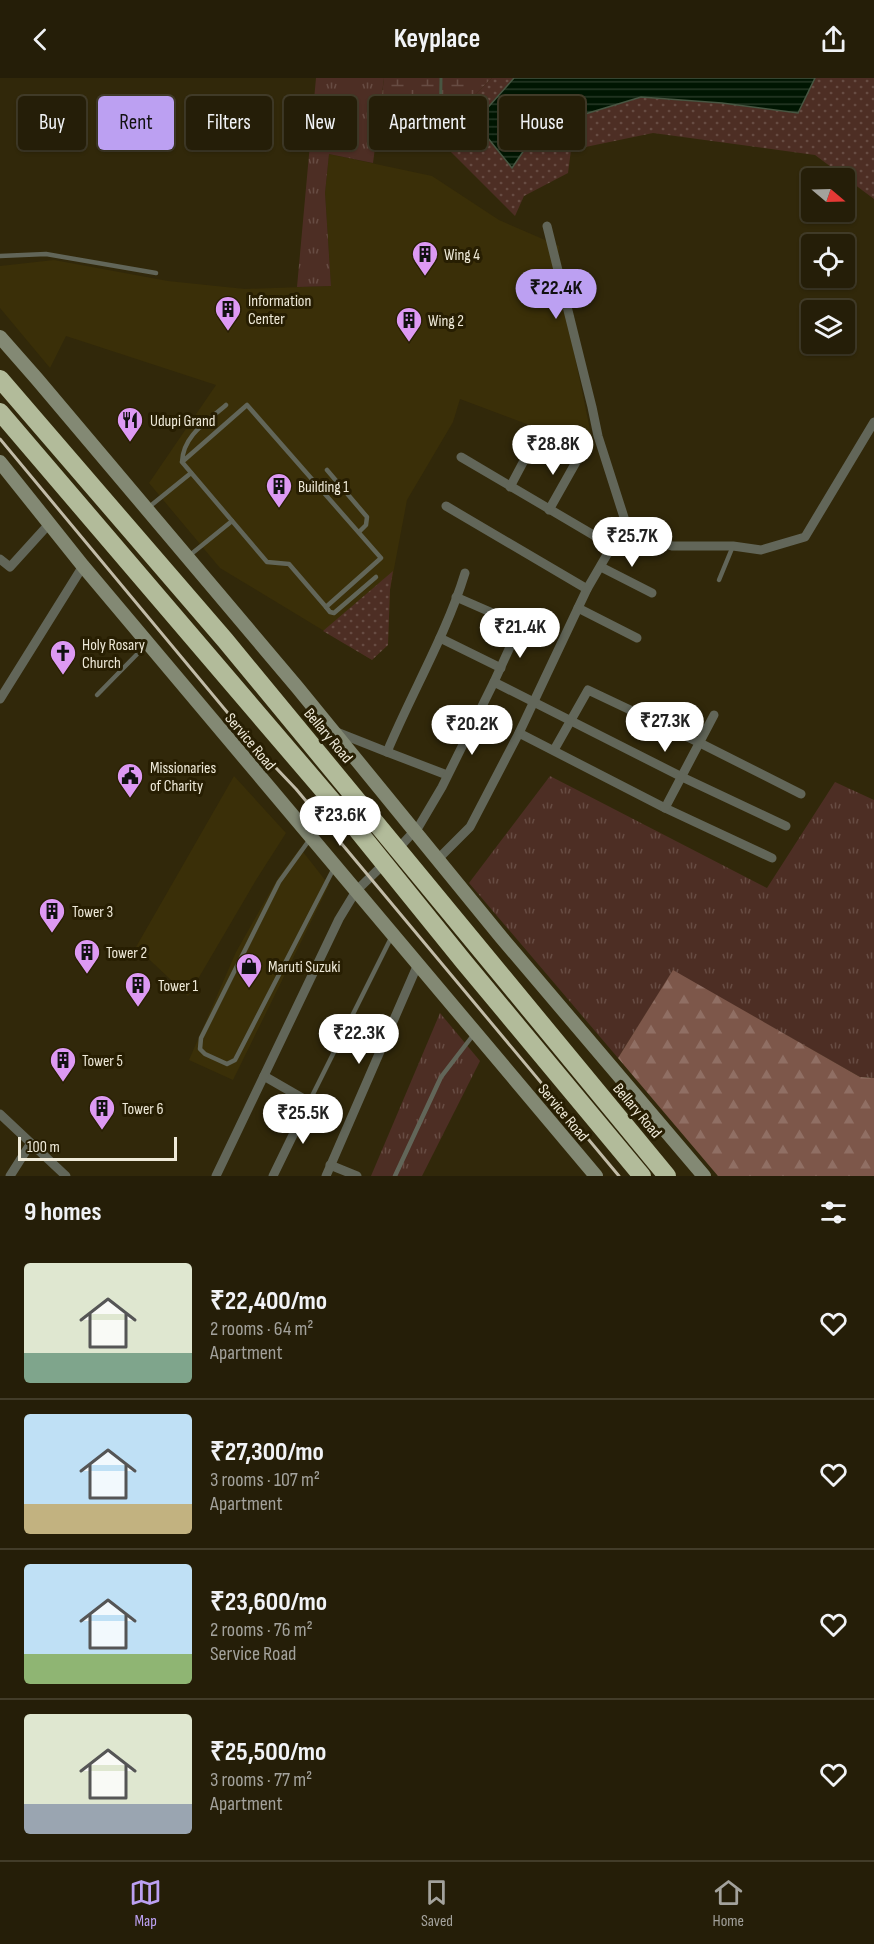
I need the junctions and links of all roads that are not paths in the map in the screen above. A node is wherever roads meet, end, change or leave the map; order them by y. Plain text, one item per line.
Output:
1 (547, 226) dead end
2 (0, 256) edge
3 (156, 273) dead end
4 (0, 338) edge
5 (0, 379) edge
6 (226, 405) dead end
7 (0, 412) edge
8 (874, 422) edge
9 (536, 438) dead end
10 (580, 456) dead end
11 (461, 457) dead end
12 (0, 462) edge
13 (182, 462) junction
14 (327, 470) dead end
15 (191, 473) junction
16 (510, 487) junction
17 (446, 506) dead end
18 (146, 509) junction
19 (549, 510) junction
20 (232, 521) junction
21 (49, 524) junction
22 (358, 532) junction
23 (629, 533) junction
24 (612, 546) junction
25 (733, 546) junction
26 (187, 557) junction
27 (0, 560) edge
28 (83, 566) junction
29 (601, 567) junction
30 (465, 573) dead end
31 (376, 577) dead end
32 (719, 580) dead end
33 (587, 589) junction
34 (652, 593) dead end
35 (456, 597) junction
36 (326, 607) junction
37 (578, 608) junction
38 (440, 638) junction
39 (637, 638) dead end
40 (148, 643) junction
41 (501, 668) junction
42 (494, 682) junction
43 (97, 695) dead end
44 (0, 699) edge
45 (533, 701) junction
46 (714, 715) dead end
47 (570, 720) junction
48 (333, 731) junction
49 (519, 733) junction
50 (700, 743) junction
51 (554, 750) junction
52 (387, 752) junction
53 (447, 775) junction
54 (682, 777) junction
55 (801, 794) dead end
56 (664, 808) junction
57 (786, 826) dead end
58 (416, 831) junction
59 (312, 838) junction
60 (772, 858) dead end
61 (438, 859) junction
62 (335, 866) junction
63 (356, 891) junction
64 (393, 934) junction
65 (418, 964) junction
66 (475, 1032) junction
67 (264, 1076) junction
68 (309, 1102) junction
69 (0, 1114) edge
70 (31, 1143) junction
71 (330, 1165) junction
72 (10, 1176) edge
73 (66, 1176) edge
74 (216, 1176) edge
75 (273, 1176) edge
76 (326, 1176) edge
77 (357, 1176) edge
78 (395, 1176) edge
79 (596, 1176) edge
80 (642, 1176) edge
81 (667, 1176) edge
82 (704, 1176) edge

1 - 23 street
2 - 3 lane
4 - 18 main road
5 - 81 highway, Bellary Road
6 - 13 lane
7 - 80 highway
8 - 25 street
9 - 16 street
10 - 19 street
11 - 16 street
12 - 21 main road, Service Road
13 - 15 lane
13 - 22 lane
14 - 22 lane
15 - 18 lane
15 - 20 lane
16 - 19 street
17 - 33 street
18 - 26 main road
19 - 24 street
20 - 26 lane
20 - 36 lane
21 - 27 street
21 - 28 main road, Service Road
22 - 36 lane
23 - 24 street
23 - 25 street
24 - 29 street
25 - 32 lane
26 - 48 main road
28 - 40 main road, Service Road
28 - 44 street
29 - 33 street
29 - 34 street
30 - 35 street
31 - 36 lane
33 - 37 street
35 - 38 street
35 - 41 street
37 - 39 street
37 - 45 street
38 - 41 street
38 - 52 street
40 - 43 lane
40 - 59 main road, Service Road
41 - 42 street
42 - 45 street
42 - 53 street
45 - 47 street
45 - 49 street
46 - 50 street
47 - 50 street
47 - 51 street
47 - 54 street
48 - 52 street
48 - 58 main road
49 - 51 street
49 - 61 street
50 - 54 street
50 - 55 street
51 - 56 street
52 - 53 street
53 - 58 street
54 - 56 street
54 - 57 street
56 - 60 street
58 - 61 main road
58 - 63 street
59 - 62 main road, Service Road
59 - 62 lane
61 - 82 main road
62 - 63 main road, Service Road
63 - 64 main road, Service Road
63 - 67 street
64 - 65 main road, Service Road
64 - 68 lane
65 - 66 main road, Service Road
65 - 71 street
66 - 78 lane
66 - 79 main road, Service Road
67 - 68 street
67 - 74 street
68 - 75 street
69 - 70 street
70 - 72 street
70 - 73 street
71 - 76 street
71 - 77 street

